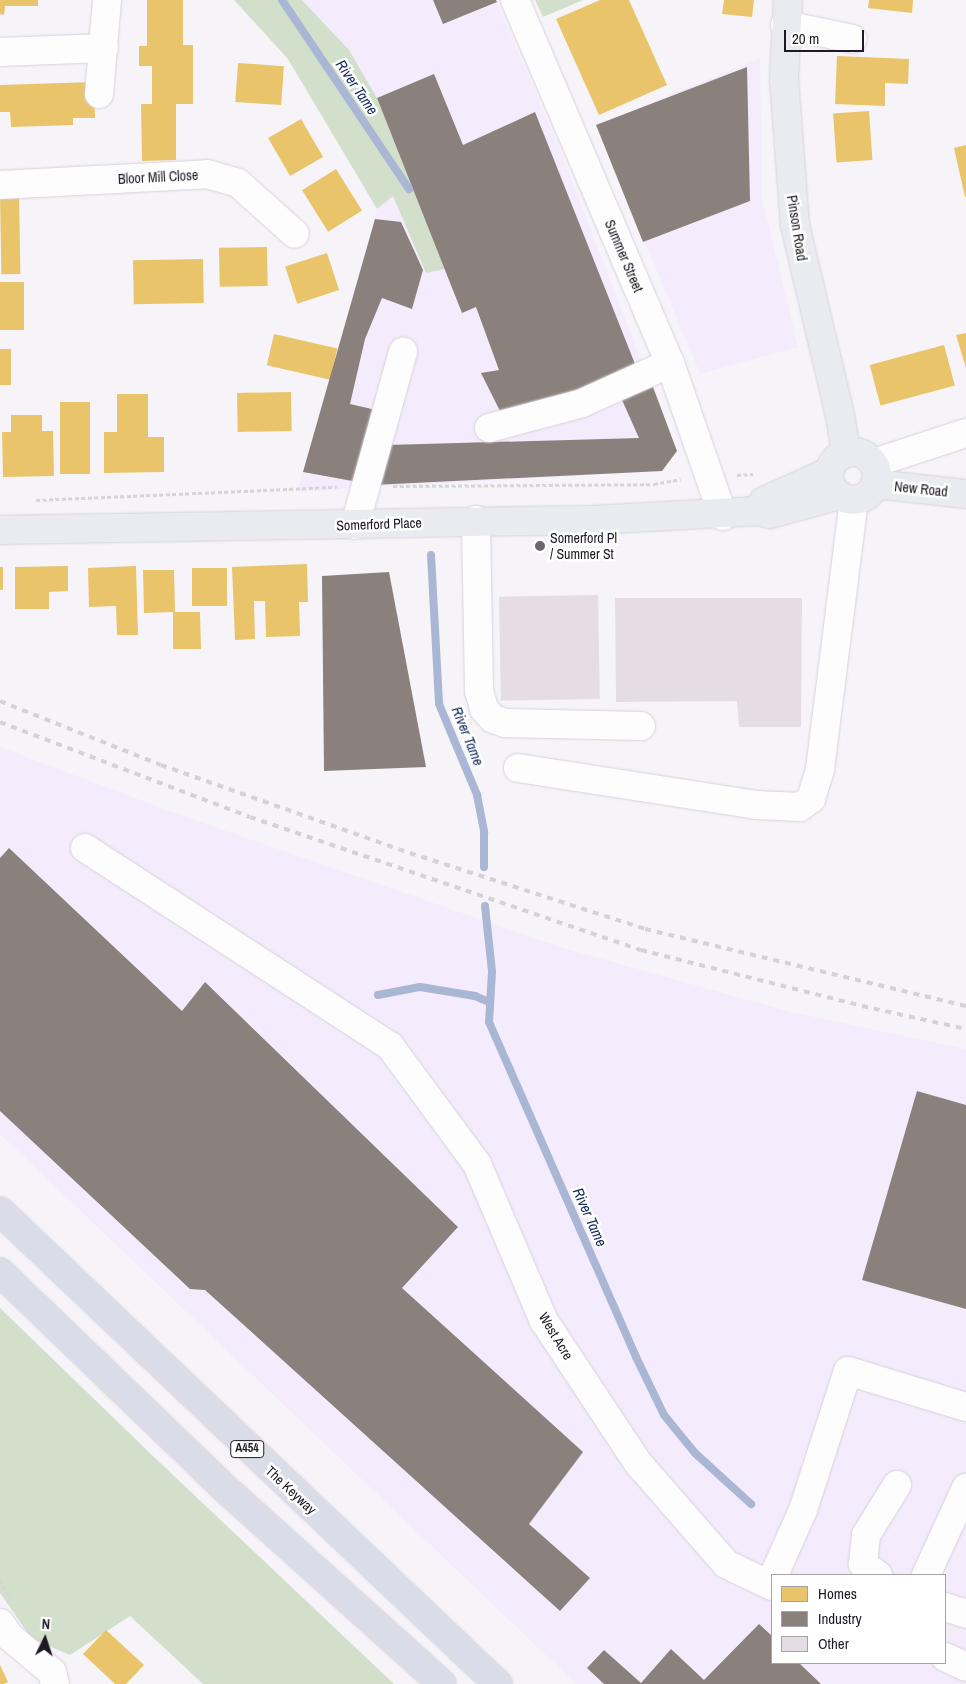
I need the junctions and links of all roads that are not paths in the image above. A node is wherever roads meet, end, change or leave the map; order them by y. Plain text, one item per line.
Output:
1 (107, 0) edge
2 (514, 0) edge
3 (786, 13) edge
4 (853, 39) dead end
5 (104, 48) junction
6 (0, 52) edge
7 (99, 94) dead end
8 (0, 184) edge
9 (295, 234) dead end
10 (403, 352) dead end
11 (670, 363) junction
12 (489, 428) dead end
13 (966, 433) edge
14 (853, 478) junction
15 (966, 494) edge
16 (723, 516) junction
17 (476, 520) junction
18 (355, 525) junction
19 (0, 530) edge
20 (641, 726) dead end
21 (518, 768) dead end
22 (85, 848) dead end
23 (0, 1211) edge
24 (0, 1272) edge
25 (966, 1407) edge
26 (897, 1485) dead end
27 (966, 1488) edge
28 (775, 1574) edge
29 (877, 1574) edge
30 (926, 1574) edge
31 (771, 1582) edge
32 (946, 1607) edge
33 (966, 1614) edge
34 (0, 1623) edge
35 (946, 1658) edge
36 (966, 1668) edge
37 (54, 1678) edge
38 (442, 1684) edge
39 (498, 1684) edge

1 - 5 street
2 - 11 street, Summer Street
3 - 4 street
3 - 14 main road, Pinson Road
5 - 6 street
5 - 7 street
8 - 9 street, Bloor Mill Close
10 - 18 street
11 - 12 street
11 - 16 street, Summer Street
13 - 14 street
14 - 15 main road, New Road
14 - 16 main road, Somerford Place
14 - 21 street
16 - 17 main road, Somerford Place
17 - 18 main road, Somerford Place
17 - 20 street
18 - 19 main road, Somerford Place
22 - 31 street, West Acre
23 - 39 highway, The Keyway / A454
24 - 38 highway
25 - 28 street
26 - 29 street
27 - 30 street
32 - 33 street
34 - 37 street
35 - 36 street

